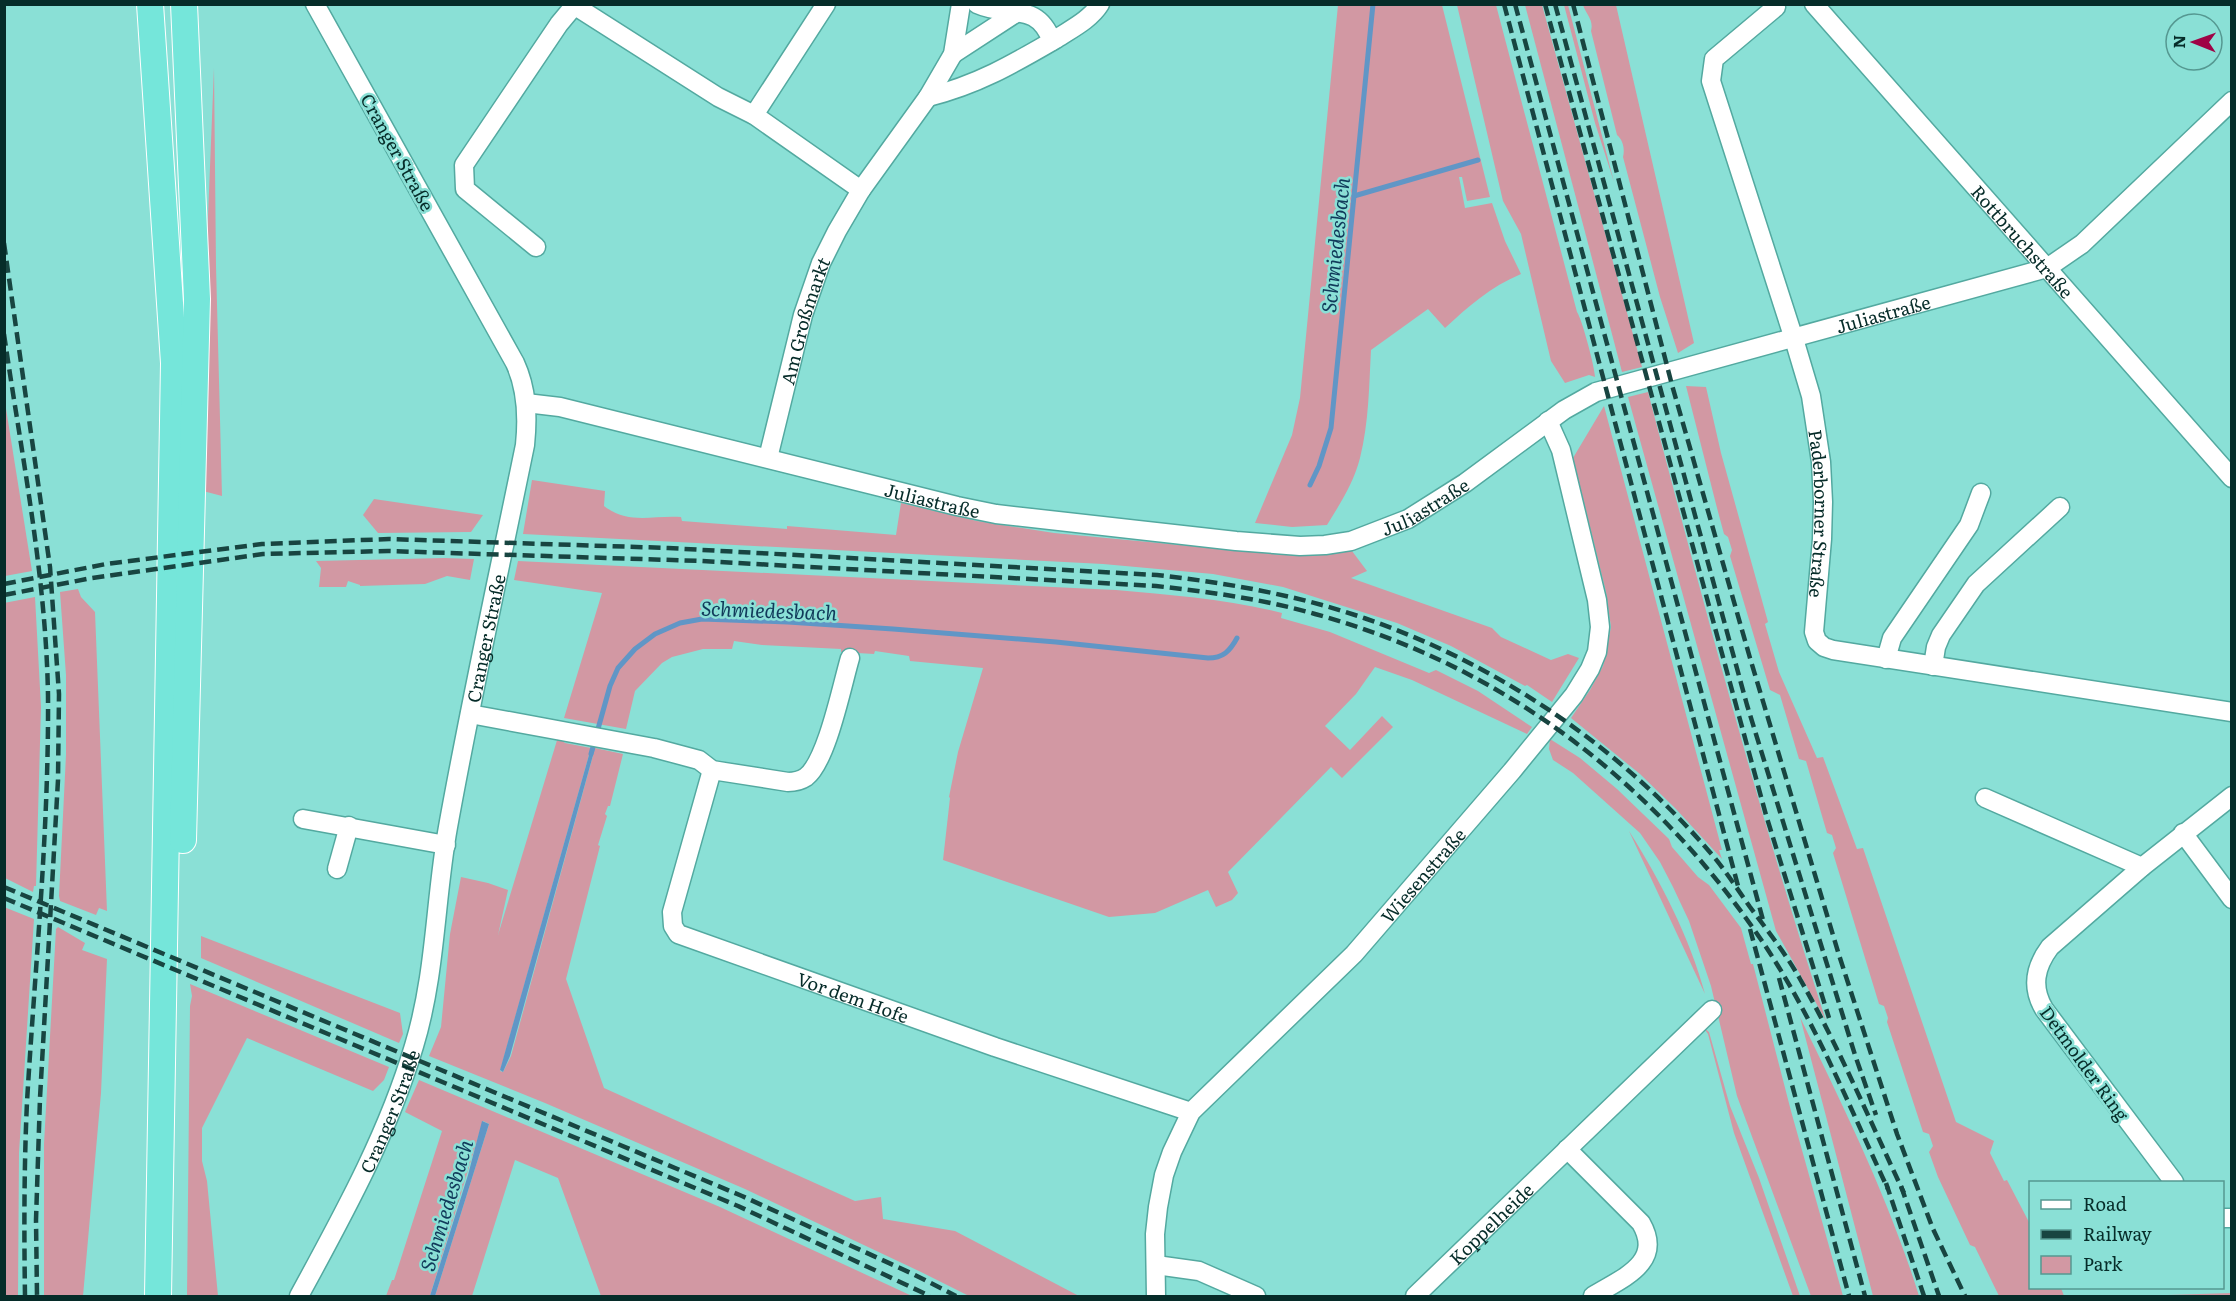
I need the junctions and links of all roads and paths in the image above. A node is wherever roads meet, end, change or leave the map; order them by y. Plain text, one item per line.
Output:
1 (150, 4) edge
2 (184, 4) edge
3 (315, 4) edge
4 (826, 4) edge
5 (961, 4) edge
6 (976, 4) edge
7 (1100, 4) edge
8 (1814, 4) edge
9 (573, 5) edge
10 (1776, 7) dead end
11 (1022, 8) edge
12 (1052, 41) junction
13 (953, 54) junction
14 (928, 97) junction
15 (2232, 100) edge
16 (754, 115) junction
17 (861, 190) junction
18 (537, 247) dead end
19 (2047, 268) junction
20 (1794, 339) junction
21 (526, 403) junction
22 (1548, 421) junction
23 (768, 458) junction
24 (2232, 478) edge
25 (1981, 493) dead end
26 (2060, 507) dead end
27 (850, 658) dead end
28 (1886, 659) junction
29 (1933, 666) junction
30 (2232, 712) edge
31 (470, 714) junction
32 (712, 770) junction
33 (2232, 796) edge
34 (1984, 798) dead end
35 (303, 819) dead end
36 (348, 826) junction
37 (2182, 833) junction
38 (446, 845) junction
39 (2142, 867) junction
40 (337, 869) dead end
41 (2232, 899) edge
42 (1712, 1010) dead end
43 (1191, 1113) junction
44 (1567, 1149) junction
45 (2173, 1181) edge
46 (1156, 1264) junction
47 (158, 1296) edge
48 (173, 1296) edge
49 (300, 1296) edge
50 (1156, 1296) edge
51 (1256, 1296) edge
52 (1414, 1296) edge
53 (1593, 1296) edge

1 - 47 highway
2 - 48 highway
3 - 21 street, Cranger Straße
4 - 16 street
5 - 13 street, Am Großmarkt
6 - 11 street
7 - 12 street
8 - 19 street, Rottbruchstraße
9 - 16 street
9 - 18 street
10 - 20 street, Paderborner Straße
11 - 12 street
11 - 13 street, Am Großmarkt
12 - 14 street
13 - 14 street, Am Großmarkt
14 - 17 street, Am Großmarkt
15 - 19 street, Juliastraße
16 - 17 street
17 - 23 street, Am Großmarkt
19 - 20 street, Juliastraße
19 - 24 street, Rottbruchstraße
20 - 22 street, Juliastraße
20 - 28 street, Paderborner Straße
21 - 23 street, Juliastraße
21 - 31 street, Cranger Straße
22 - 23 street, Juliastraße
22 - 43 street, Wiesenstraße
25 - 28 street
26 - 29 street
27 - 32 street
28 - 29 street, Paderborner Straße
29 - 30 street, Paderborner Straße
31 - 32 street
31 - 38 street, Cranger Straße
32 - 43 street, Vor dem Hofe
33 - 37 street, Detmolder Ring
34 - 39 street
35 - 36 street
36 - 38 street
36 - 40 street
37 - 39 street, Detmolder Ring
37 - 41 street
38 - 49 street, Cranger Straße
39 - 45 street, Detmolder Ring
42 - 44 street, Koppelheide
43 - 46 street, Wiesenstraße
44 - 52 street, Koppelheide
44 - 53 street
46 - 50 street, Wiesenstraße
46 - 51 street

